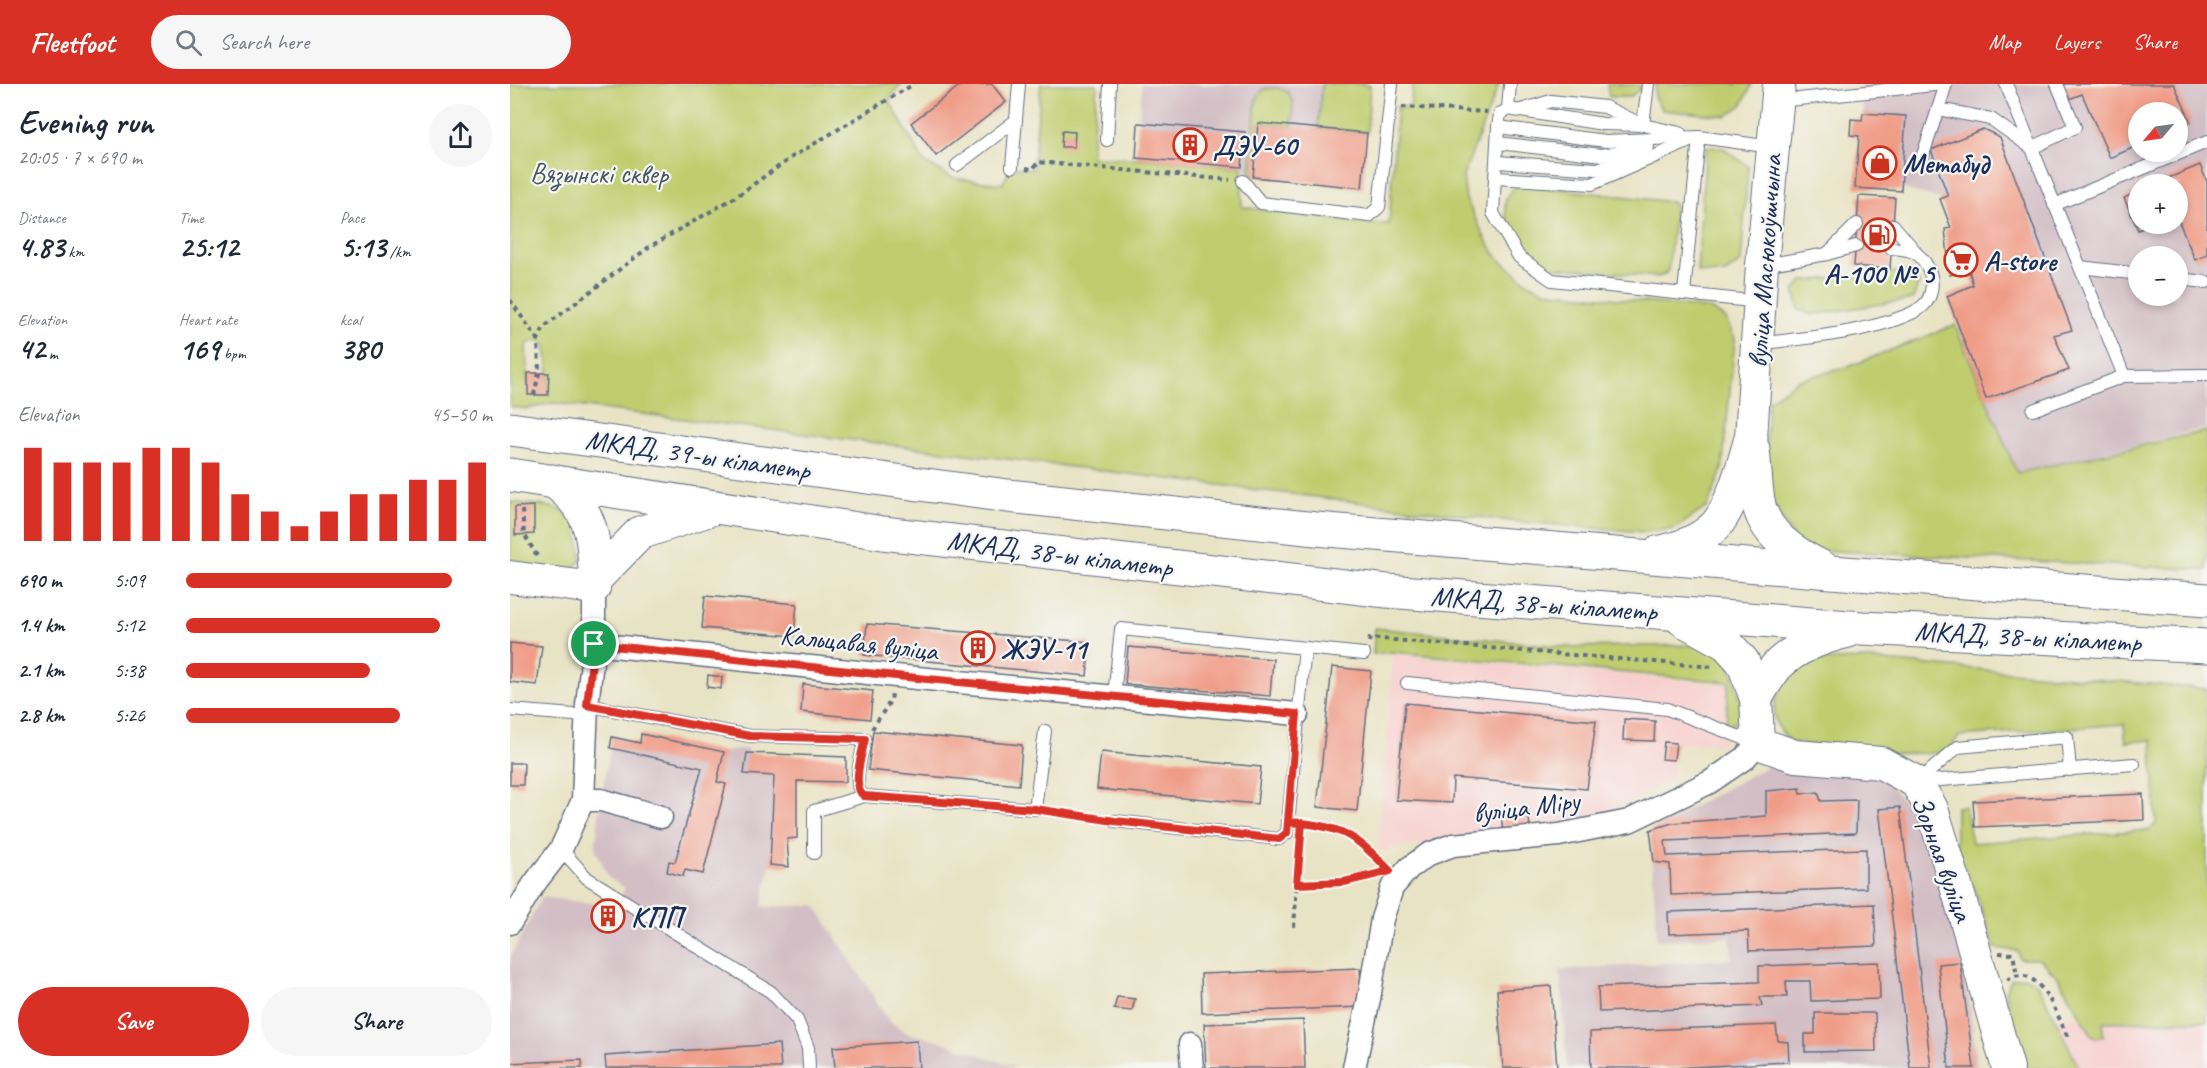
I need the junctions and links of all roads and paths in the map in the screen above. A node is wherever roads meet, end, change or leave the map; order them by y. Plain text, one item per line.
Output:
1 (914, 84) edge
2 (1018, 84) edge
3 (1110, 84) edge
4 (1392, 84) edge
5 (1510, 84) edge
6 (1648, 84) edge
7 (1945, 84) edge
8 (2006, 84) edge
9 (2057, 84) edge
10 (1779, 92) edge
11 (1390, 107) junction
12 (1938, 108) junction
13 (1509, 111) junction
14 (1015, 121) junction
15 (1643, 125) junction
16 (1498, 127) junction
17 (1699, 137) junction
18 (1107, 140) dead end
19 (2207, 142) edge
20 (1498, 143) junction
21 (1772, 147) junction
22 (2032, 148) junction
23 (1922, 158) dead end
24 (1497, 162) junction
25 (957, 165) dead end
26 (1012, 167) joint
27 (1496, 178) junction
28 (1243, 181) joint
29 (2054, 206) junction
30 (1857, 224) dead end
31 (1893, 225) dead end
32 (1856, 246) dead end
33 (1891, 248) dead end
34 (1915, 251) junction
35 (1827, 254) junction
36 (1762, 265) junction
37 (2080, 267) junction
38 (2128, 273) edge
39 (2188, 280) edge
40 (2206, 282) edge
41 (1684, 293) junction
42 (510, 300) edge
43 (1760, 302) junction
44 (538, 340) junction
45 (1757, 344) junction
46 (2207, 375) edge
47 (2124, 376) junction
48 (534, 395) dead end
49 (2033, 410) dead end
50 (514, 428) edge
51 (1751, 438) junction
52 (510, 475) edge
53 (886, 480) joint
54 (553, 481) junction
55 (714, 508) junction
56 (522, 510) dead end
57 (883, 533) joint
58 (1639, 556) junction
59 (1832, 572) junction
60 (510, 577) edge
61 (555, 583) junction
62 (595, 584) junction
63 (2207, 600) edge
64 (1666, 613) junction
65 (1862, 628) junction
66 (594, 644) junction
67 (2207, 646) edge
68 (1305, 648) junction
69 (1364, 654) joint
70 (896, 676) junction
71 (1407, 683) dead end
72 (1752, 684) junction
73 (1114, 696) junction
74 (510, 710) edge
75 (587, 711) junction
76 (1297, 714) junction
77 (1045, 731) dead end
78 (865, 739) junction
79 (1758, 743) junction
80 (2134, 764) dead end
81 (2070, 770) junction
82 (1916, 782) junction
83 (864, 796) junction
84 (583, 800) junction
85 (1035, 809) junction
86 (661, 817) dead end
87 (1115, 821) joint
88 (1288, 822) junction
89 (1302, 823) junction
90 (561, 849) junction
91 (814, 853) dead end
92 (1395, 875) junction
93 (1297, 884) junction
94 (510, 923) edge
95 (1294, 927) dead end
96 (2004, 989) dead end
97 (2068, 1038) dead end
98 (1190, 1044) dead end
99 (810, 1068) edge
100 (1192, 1068) edge
101 (1354, 1068) edge
102 (2008, 1068) edge

1 - 44 path
2 - 14 lane
3 - 18 lane
4 - 11 lane
5 - 13 lane
6 - 15 lane
7 - 10 lane
7 - 12 lane
8 - 22 lane
9 - 22 lane
10 - 21 street, вуліца Масюкоўшчына
11 - 13 path
11 - 28 lane
12 - 22 lane
12 - 23 lane
13 - 15 lane
13 - 16 lane
14 - 25 lane
14 - 26 lane
15 - 17 lane
16 - 17 lane
16 - 20 lane
17 - 20 lane
17 - 21 lane
17 - 24 lane
17 - 27 lane
17 - 41 lane
19 - 29 lane
20 - 24 lane
21 - 36 street, вуліца Масюкоўшчына
22 - 29 lane
24 - 27 lane
26 - 28 path
27 - 41 lane
29 - 37 lane
30 - 35 lane
31 - 34 lane
32 - 35 lane
33 - 34 lane
34 - 45 lane
35 - 36 lane
36 - 43 street, вуліца Масюкоўшчына
37 - 38 lane
37 - 47 lane
39 - 40 lane
41 - 43 lane
42 - 44 path
43 - 45 street, вуліца Масюкоўшчына
44 - 48 path
45 - 51 street, вуліца Масюкоўшчына
46 - 47 lane
47 - 49 lane
50 - 53 highway, МКАД, 39-ы кіламетр
51 - 58 highway
51 - 59 highway
52 - 54 highway, МКАД, 39-ы кіламетр
53 - 58 highway, МКАД, 38-ы кіламетр
54 - 55 highway, МКАД, 39-ы кіламетр
54 - 62 highway
55 - 57 highway, МКАД, 39-ы кіламетр
55 - 62 highway
56 - 61 path
57 - 64 highway, МКАД, 38-ы кіламетр
58 - 59 highway, МКАД, 38-ы кіламетр
59 - 63 highway, МКАД, 38-ы кіламетр
60 - 61 street
61 - 62 street
62 - 66 street
64 - 65 highway, МКАД, 38-ы кіламетр
64 - 72 highway
65 - 67 highway, МКАД, 38-ы кіламетр
65 - 72 highway
66 - 70 street, Кальцавая вуліца
66 - 75 street
68 - 69 lane
68 - 73 lane
68 - 76 lane
69 - 72 path
70 - 73 street, Кальцавая вуліца
70 - 78 path
71 - 79 lane
72 - 79 street
73 - 76 street, Кальцавая вуліца
74 - 75 lane
75 - 78 lane
75 - 84 street
76 - 88 lane
77 - 85 lane
78 - 83 lane
79 - 82 street, Зорная вуліца
79 - 92 street, вуліца Міру
80 - 81 lane
81 - 82 lane
81 - 82 lane
82 - 102 street, Зорная вуліца
83 - 85 lane
83 - 91 lane
84 - 86 street
84 - 90 street
85 - 87 path
87 - 88 lane
88 - 89 path
89 - 92 path
89 - 93 path
90 - 94 street
90 - 99 lane
92 - 93 path
92 - 101 street, вуліца Міру
93 - 95 path
96 - 97 path
98 - 100 street

